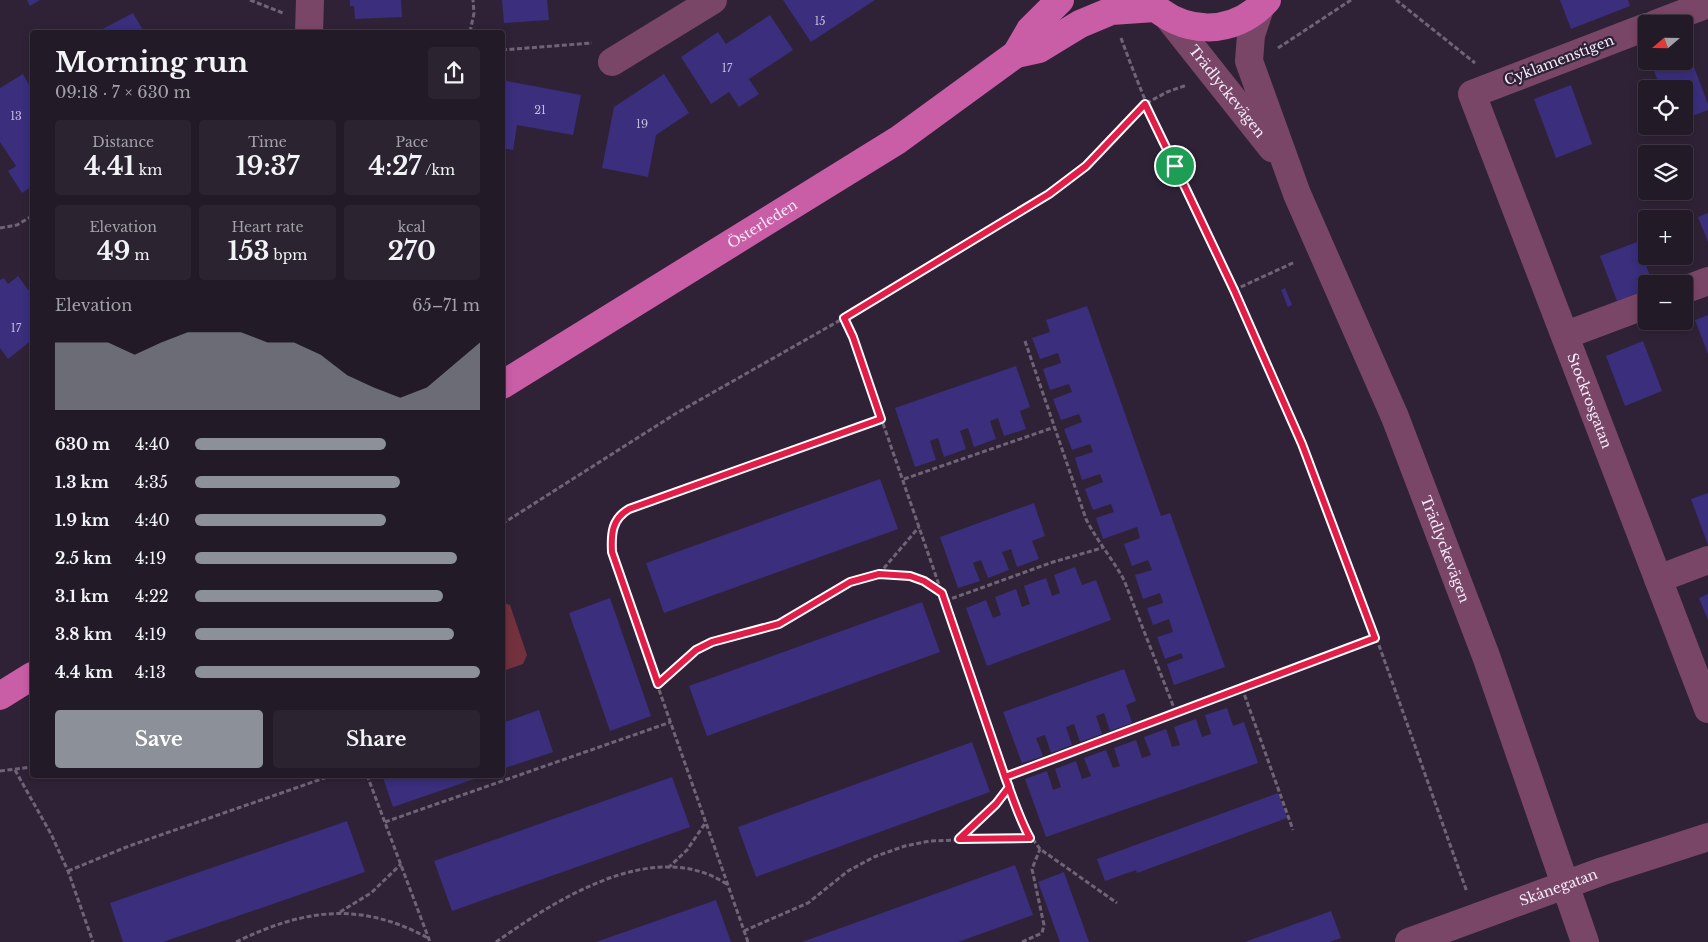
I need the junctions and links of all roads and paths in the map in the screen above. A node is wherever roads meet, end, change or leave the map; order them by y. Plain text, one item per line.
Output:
1 (310, 0) edge
2 (473, 0) edge
3 (713, 0) edge
4 (1060, 0) edge
5 (1351, 0) edge
6 (1396, 0) edge
7 (1264, 4) edge
8 (1708, 4) edge
9 (1157, 8) edge
10 (1111, 11) junction
11 (1679, 15) edge
12 (309, 30) edge
13 (470, 30) edge
14 (1638, 30) edge
15 (505, 50) edge
16 (603, 53) joint
17 (1016, 54) junction
18 (1249, 61) junction
19 (1213, 74) junction
20 (1504, 81) junction
21 (1472, 94) joint
22 (1145, 104) junction
23 (1285, 165) junction
24 (30, 217) edge
25 (0, 228) edge
26 (1295, 262) dead end
27 (1708, 281) edge
28 (1693, 287) edge
29 (1234, 290) junction
30 (1638, 307) edge
31 (844, 318) junction
32 (1566, 335) junction
33 (1025, 341) dead end
34 (505, 382) edge
35 (881, 419) junction
36 (1055, 427) junction
37 (904, 479) junction
38 (505, 522) edge
39 (920, 527) junction
40 (1102, 548) junction
41 (1708, 560) edge
42 (879, 574) junction
43 (1658, 578) junction
44 (942, 593) junction
45 (945, 602) junction
46 (1375, 638) junction
47 (30, 677) edge
48 (658, 684) junction
49 (1242, 688) junction
50 (0, 696) edge
51 (1708, 709) edge
52 (1176, 712) junction
53 (671, 722) junction
54 (30, 768) edge
55 (15, 770) junction
56 (0, 771) edge
57 (1005, 777) junction
58 (324, 778) edge
59 (368, 778) edge
60 (1009, 787) junction
61 (385, 822) junction
62 (706, 822) junction
63 (1293, 830) dead end
64 (1708, 837) edge
65 (1030, 838) junction
66 (959, 839) junction
67 (1040, 849) junction
68 (401, 864) junction
69 (668, 868) junction
70 (68, 871) junction
71 (728, 885) junction
72 (1564, 885) junction
73 (1118, 903) dead end
74 (340, 912) junction
75 (1475, 916) junction
76 (744, 931) junction
77 (428, 938) junction
78 (93, 942) edge
79 (236, 942) edge
80 (430, 942) edge
81 (496, 942) edge
82 (748, 942) edge
83 (1022, 942) edge
84 (1409, 942) edge
85 (1584, 942) edge

1 - 12 street
2 - 13 path
3 - 16 street
4 - 17 main road, Österleden
5 - 18 path
6 - 20 path
7 - 9 main road, Trädlyckevägen
7 - 18 street, Trädlyckevägen
8 - 11 street
9 - 10 main road, Österleden
9 - 19 street, Trädlyckevägen
10 - 17 main road, Österleden
10 - 22 path
14 - 20 street, Cyklamenstigen
15 - 16 path
17 - 34 main road, Österleden
18 - 23 street, Trädlyckevägen
19 - 22 path
19 - 23 street, Trädlyckevägen
20 - 21 street, Cyklamenstigen
21 - 32 street, Stockrosgatan
22 - 29 path
22 - 31 path
23 - 72 street, Trädlyckevägen
24 - 25 path
26 - 29 path
27 - 28 street
29 - 46 path
30 - 32 street
31 - 35 path
31 - 38 path
32 - 43 street, Stockrosgatan
33 - 36 path
35 - 37 path
35 - 48 path
36 - 37 path
36 - 40 path
37 - 39 path
39 - 42 path
39 - 44 path
40 - 45 path
40 - 52 path
41 - 43 street
42 - 44 path
42 - 48 path
43 - 51 street, Stockrosgatan
44 - 45 path
45 - 57 path
46 - 49 path
46 - 75 path
47 - 50 main road
48 - 53 path
49 - 52 path
49 - 63 path
52 - 57 path
53 - 61 path
53 - 62 path
54 - 55 path
55 - 56 path
55 - 70 path
57 - 60 path
58 - 70 path
59 - 61 path
60 - 65 path
60 - 66 path
61 - 68 path
62 - 69 path
62 - 71 path
64 - 72 street, Skånegatan
65 - 66 path
65 - 67 path
66 - 76 path
67 - 73 path
67 - 83 path
68 - 74 path
68 - 77 path
69 - 71 path
69 - 81 path
70 - 78 path
71 - 76 path
72 - 75 street, Skånegatan
72 - 85 street, Trädlyckevägen
74 - 77 path
74 - 79 path
75 - 84 street, Skånegatan
76 - 82 path
77 - 80 path

